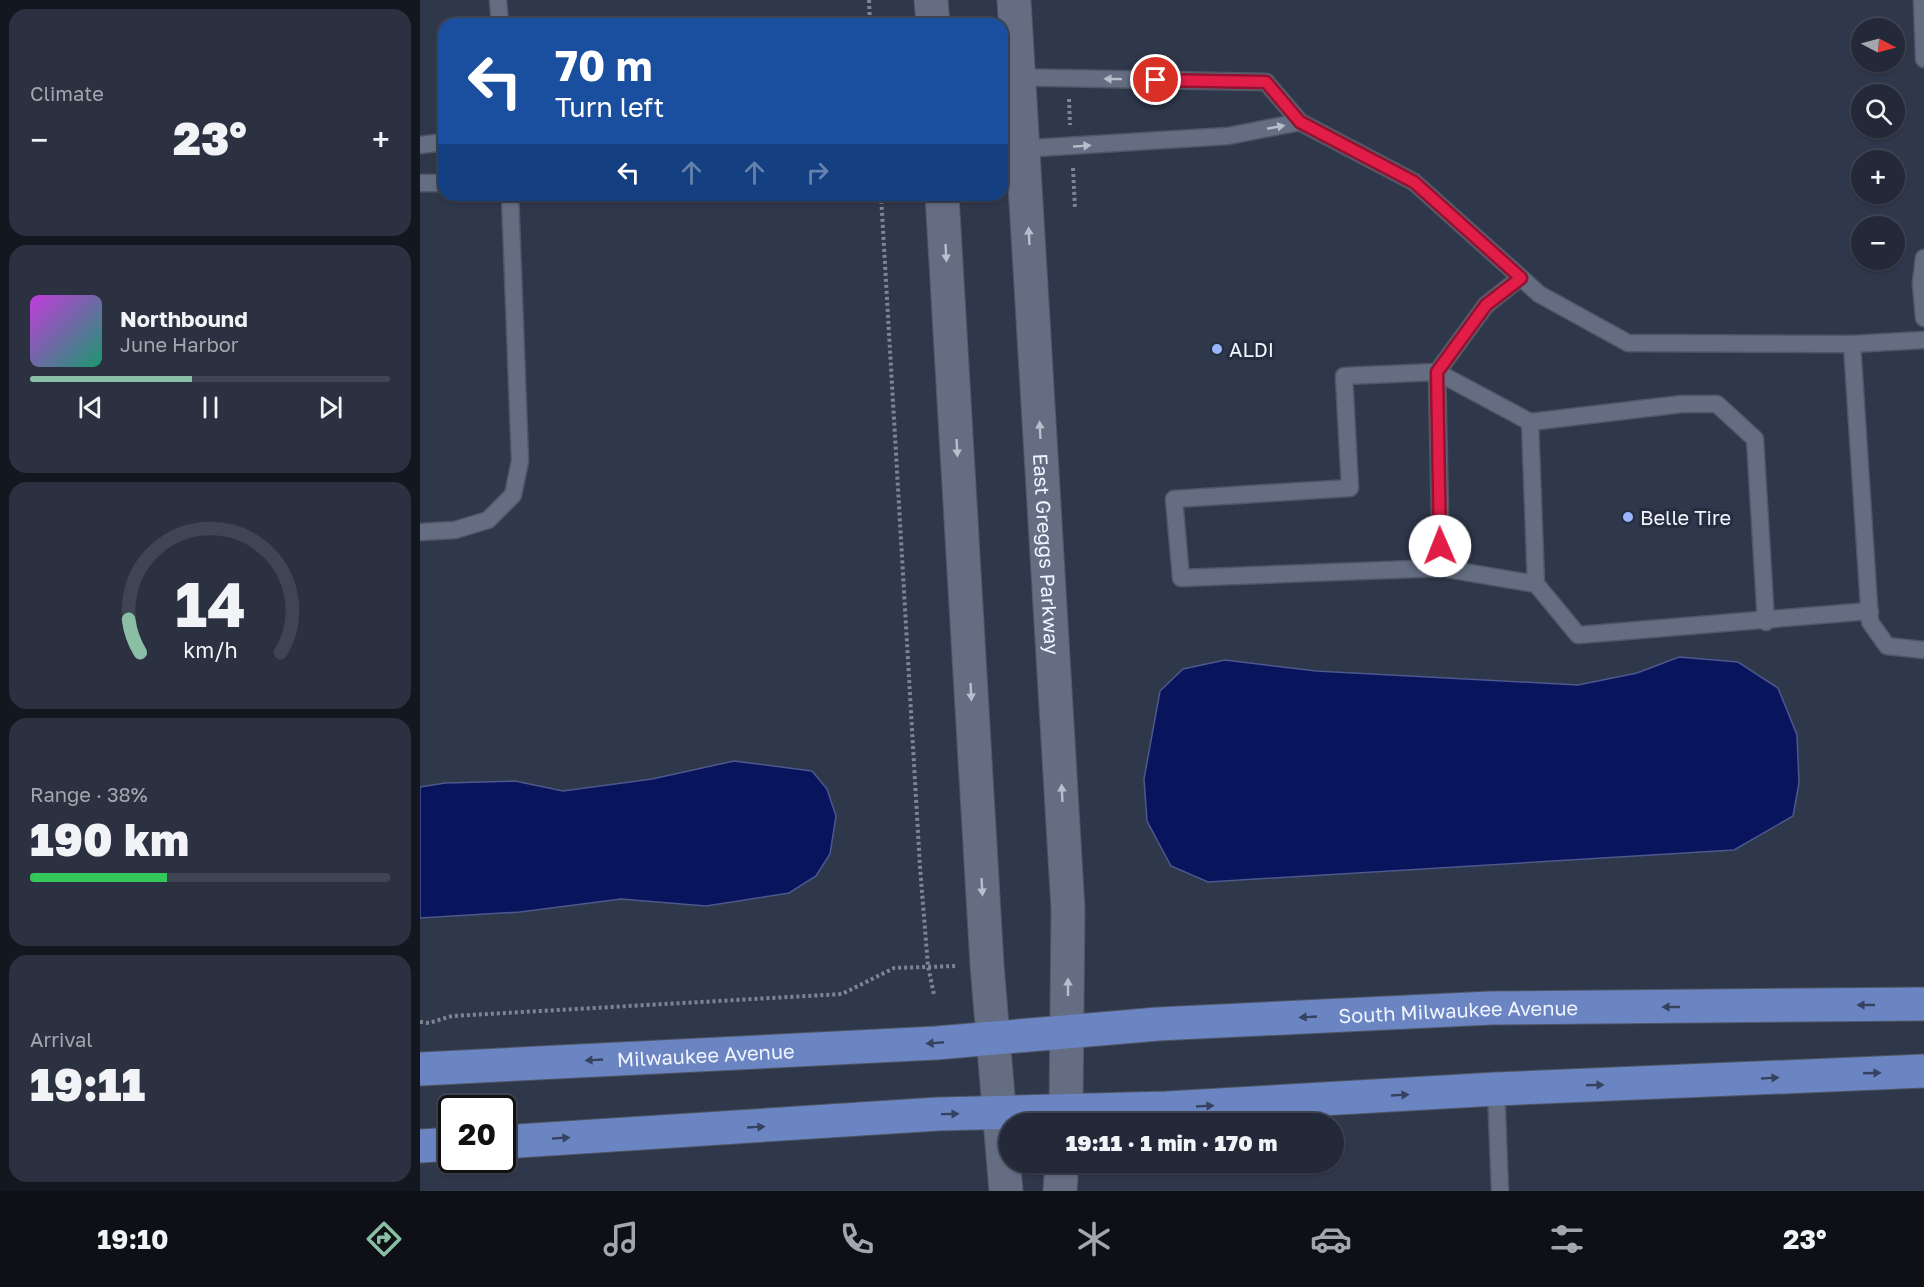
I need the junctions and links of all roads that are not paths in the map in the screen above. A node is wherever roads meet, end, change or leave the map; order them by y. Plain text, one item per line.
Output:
1 (498, 0) edge
2 (931, 0) edge
3 (1014, 0) edge
4 (1922, 0) edge
5 (500, 18) edge
6 (932, 18) edge
7 (1924, 59) edge
8 (1010, 77) edge
9 (1300, 122) junction
10 (438, 143) edge
11 (420, 145) edge
12 (1013, 150) edge
13 (420, 183) edge
14 (438, 183) edge
15 (510, 201) edge
16 (942, 201) edge
17 (1924, 258) edge
18 (1521, 278) junction
19 (1924, 318) edge
20 (1924, 340) edge
21 (1852, 344) junction
22 (1437, 372) junction
23 (1530, 422) junction
24 (420, 532) edge
25 (1441, 568) junction
26 (1536, 584) junction
27 (1870, 611) junction
28 (1766, 622) junction
29 (1924, 650) edge
30 (1924, 1005) edge
31 (1067, 1032) junction
32 (993, 1037) junction
33 (420, 1069) edge
34 (1924, 1071) edge
35 (1496, 1089) junction
36 (999, 1113) edge
37 (1000, 1113) edge
38 (1066, 1113) edge
39 (1104, 1113) edge
40 (516, 1141) edge
41 (438, 1145) edge
42 (420, 1146) edge
43 (1005, 1173) edge
44 (1061, 1173) edge
45 (1006, 1191) edge
46 (1060, 1191) edge
47 (1500, 1191) edge

1 - 5 lane
2 - 6 street
3 - 8 street, East Greggs Parkway
4 - 7 lane
9 -> 8 lane
8 - 12 street, East Greggs Parkway
12 -> 9 lane
9 - 18 lane
10 - 11 lane
31 -> 12 street, East Greggs Parkway
13 - 14 lane
15 - 24 lane
16 -> 32 street
17 - 19 lane
18 - 21 lane
18 - 22 lane
20 - 21 lane
21 - 27 lane
22 - 23 lane
22 - 25 lane
22 - 25 lane
23 - 26 lane
23 - 28 lane
25 - 26 lane
26 - 28 lane
27 - 28 lane
27 - 29 lane
30 -> 31 main road, South Milwaukee Avenue
31 - 32 main road, South Milwaukee Avenue
31 - 38 street, East Greggs Parkway
32 -> 33 main road, Milwaukee Avenue
32 - 37 street
35 -> 34 main road
39 -> 35 main road
35 - 47 lane
40 -> 36 main road
41 - 42 main road
43 - 45 street
44 - 46 street

